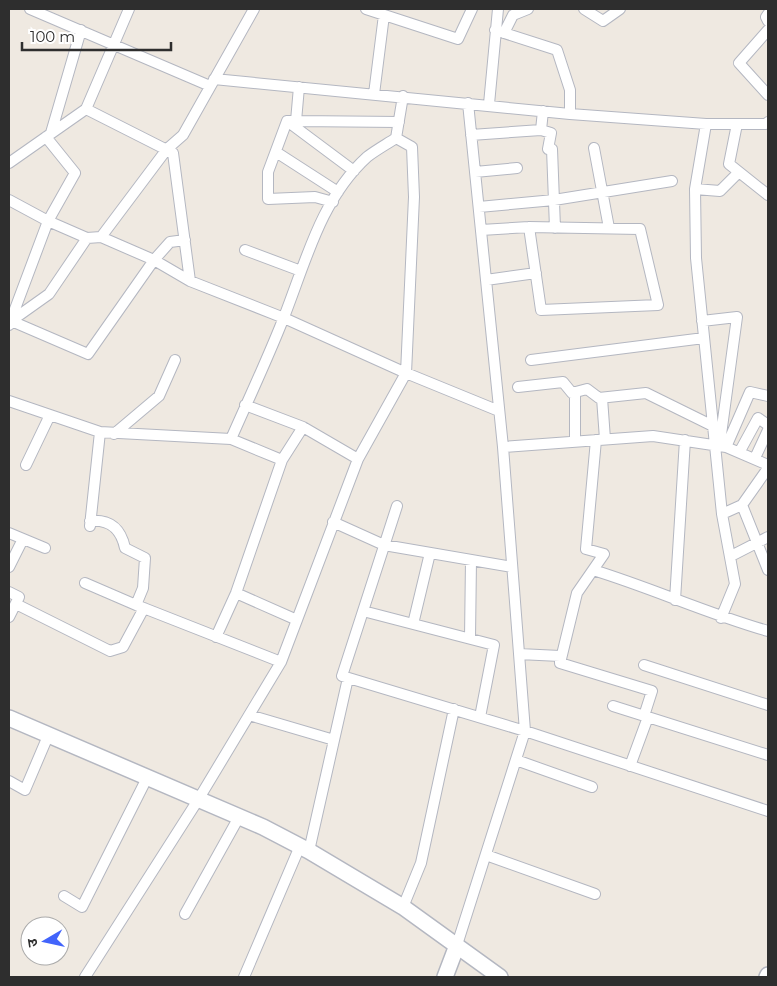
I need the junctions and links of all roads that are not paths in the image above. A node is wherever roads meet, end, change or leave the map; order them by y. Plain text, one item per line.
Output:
1 (30, 9) edge
2 (129, 9) edge
3 (254, 9) edge
4 (366, 9) edge
5 (472, 9) edge
6 (495, 9) edge
7 (528, 9) edge
8 (584, 9) edge
9 (620, 9) edge
10 (768, 14) edge
11 (384, 15) junction
12 (768, 21) edge
13 (81, 30) junction
14 (768, 30) edge
15 (499, 32) junction
16 (113, 44) junction
17 (212, 82) junction
18 (299, 87) junction
19 (374, 94) junction
20 (768, 94) edge
21 (403, 96) junction
22 (468, 103) junction
23 (489, 104) junction
24 (86, 108) junction
25 (543, 111) junction
26 (570, 114) junction
27 (292, 121) junction
28 (399, 122) junction
29 (768, 122) edge
30 (706, 124) junction
31 (737, 124) junction
32 (541, 130) junction
33 (49, 135) junction
34 (472, 135) junction
35 (396, 138) junction
36 (594, 148) dead end
37 (167, 149) junction
38 (276, 152) junction
39 (9, 163) edge
40 (517, 168) dead end
41 (354, 171) junction
42 (475, 172) junction
43 (739, 172) junction
44 (672, 181) dead end
45 (695, 189) junction
46 (338, 192) junction
47 (602, 192) junction
48 (768, 195) edge
49 (9, 200) edge
50 (554, 200) junction
51 (333, 202) junction
52 (478, 207) junction
53 (48, 221) junction
54 (529, 227) junction
55 (555, 228) junction
56 (609, 228) junction
57 (481, 230) junction
58 (101, 236) junction
59 (87, 238) junction
60 (185, 240) junction
61 (245, 250) dead end
62 (154, 260) junction
63 (301, 271) junction
64 (536, 273) junction
65 (486, 280) junction
66 (190, 282) junction
67 (284, 318) junction
68 (702, 321) junction
69 (9, 322) edge
70 (704, 338) junction
71 (175, 360) dead end
72 (531, 360) dead end
73 (406, 373) junction
74 (518, 387) dead end
75 (575, 392) junction
76 (768, 396) edge
77 (602, 398) junction
78 (9, 401) edge
79 (246, 405) junction
80 (498, 411) junction
81 (50, 415) junction
82 (768, 425) edge
83 (715, 427) junction
84 (303, 428) junction
85 (768, 430) edge
86 (100, 432) junction
87 (114, 434) junction
88 (231, 439) junction
89 (600, 439) junction
90 (685, 440) junction
91 (575, 441) junction
92 (721, 446) junction
93 (503, 447) junction
94 (740, 451) junction
95 (755, 458) junction
96 (358, 459) junction
97 (282, 460) junction
98 (26, 465) dead end
99 (768, 466) edge
100 (742, 504) junction
101 (397, 506) dead end
102 (722, 514) junction
103 (333, 522) junction
104 (9, 533) edge
105 (768, 537) edge
106 (23, 539) junction
107 (758, 544) junction
108 (384, 545) junction
109 (45, 548) dead end
110 (430, 553) junction
111 (731, 556) junction
112 (471, 560) junction
113 (9, 567) edge
114 (512, 567) junction
115 (593, 570) junction
116 (768, 570) edge
117 (85, 583) dead end
118 (9, 592) edge
119 (236, 593) junction
120 (675, 600) junction
121 (16, 604) junction
122 (140, 607) junction
123 (363, 611) junction
124 (9, 617) edge
125 (721, 618) junction
126 (297, 620) junction
127 (413, 624) junction
128 (768, 631) edge
129 (216, 637) junction
130 (470, 638) junction
131 (519, 654) junction
132 (281, 662) junction
133 (560, 663) junction
134 (644, 665) dead end
135 (348, 678) junction
136 (768, 704) edge
137 (613, 706) dead end
138 (454, 710) junction
139 (249, 715) junction
140 (480, 717) junction
141 (646, 717) junction
142 (9, 718) edge
143 (525, 731) junction
144 (48, 736) junction
145 (334, 740) junction
146 (768, 755) edge
147 (516, 760) junction
148 (630, 766) junction
149 (147, 778) junction
150 (9, 781) edge
151 (592, 787) dead end
152 (198, 800) junction
153 (768, 811) edge
154 (239, 817) junction
155 (305, 848) junction
156 (486, 855) junction
157 (595, 894) dead end
158 (64, 896) dead end
159 (402, 907) junction
160 (184, 914) dead end
161 (456, 948) junction
162 (85, 977) edge
163 (244, 977) edge
164 (444, 977) edge
165 (498, 977) edge

1 - 13 street
2 - 16 street
3 - 17 street
4 - 11 street
5 - 11 street
6 - 15 street
7 - 15 street
8 - 9 street
10 - 12 street
11 - 19 street
13 - 16 street
13 - 33 street
14 - 20 street
15 - 23 street
15 - 26 street
16 - 17 street
16 - 24 street
17 - 18 street
17 - 37 street
18 - 19 street
18 - 27 street
19 - 21 street
21 - 22 street
21 - 28 street
22 - 23 street
22 - 34 street
23 - 25 street
24 - 33 street
24 - 37 street
25 - 26 street
25 - 32 street
26 - 30 street
27 - 28 street
27 - 38 street
27 - 41 street
28 - 35 street
29 - 31 street
30 - 31 street
30 - 45 street
31 - 43 street
32 - 34 street
32 - 50 street
33 - 39 street
33 - 53 street
34 - 42 street
35 - 41 street
35 - 73 street
36 - 47 street
37 - 58 street
37 - 60 street
38 - 46 street
38 - 51 street
40 - 42 street
41 - 46 street
42 - 52 street
43 - 45 street
43 - 48 street
44 - 47 street
45 - 68 street
46 - 51 street
47 - 50 street
47 - 56 street
49 - 53 street
50 - 52 street
50 - 55 street
51 - 63 street
52 - 57 street
53 - 59 street
53 - 69 street
54 - 55 street
54 - 57 street
54 - 64 street
55 - 56 street
56 - 64 street
57 - 65 street
58 - 59 street
58 - 62 street
59 - 69 street
60 - 62 street
60 - 66 street
61 - 63 street
62 - 66 street
62 - 69 street
63 - 67 street
64 - 65 street
65 - 80 street
66 - 67 street
67 - 73 street
67 - 79 street
68 - 70 street
68 - 92 street
70 - 72 street
70 - 83 street
71 - 87 street
73 - 80 street
73 - 96 street
74 - 75 street
75 - 77 street
75 - 91 street
76 - 92 street
77 - 83 street
77 - 89 street
78 - 81 street
79 - 84 street
79 - 88 street
80 - 93 street
81 - 86 street
81 - 98 street
82 - 94 street
83 - 92 street
84 - 96 street
84 - 97 street
85 - 95 street
86 - 87 street
86 - 122 street
87 - 88 street
88 - 97 street
89 - 90 street
89 - 91 street
89 - 115 street
90 - 92 street
90 - 120 street
91 - 93 street
92 - 94 street
92 - 102 street
93 - 114 street
94 - 95 street
95 - 99 street
96 - 103 street
97 - 119 street
99 - 100 street
100 - 102 street
100 - 107 street
101 - 108 street
102 - 111 street
103 - 108 street
103 - 126 street
104 - 106 street
105 - 107 street
106 - 109 street
106 - 113 street
107 - 111 street
107 - 116 street
108 - 110 street
108 - 123 street
110 - 112 street
110 - 127 street
111 - 125 street
112 - 114 street
112 - 130 street
114 - 131 street
115 - 120 street
115 - 133 street
117 - 122 street
118 - 121 street
119 - 126 street
119 - 129 street
120 - 125 street
121 - 122 street
121 - 124 street
122 - 129 street
123 - 127 street
123 - 135 street
125 - 128 street
126 - 132 street
127 - 130 street
129 - 132 street
130 - 140 street
131 - 133 street
131 - 143 street
132 - 139 street
133 - 141 street
134 - 136 street
135 - 138 street
135 - 145 street
137 - 141 street
138 - 140 street
138 - 159 street
139 - 145 street
139 - 152 street
140 - 143 street
141 - 146 street
141 - 148 street
142 - 144 main road
143 - 147 street
143 - 148 street
144 - 149 main road
144 - 150 street
145 - 155 street
147 - 151 street
147 - 156 street
148 - 153 street
149 - 152 main road
149 - 158 street
152 - 154 main road
152 - 162 street
154 - 155 main road
154 - 160 street
155 - 159 main road
155 - 163 street
156 - 157 street
156 - 161 street
159 - 161 main road
161 - 164 main road
161 - 165 main road

